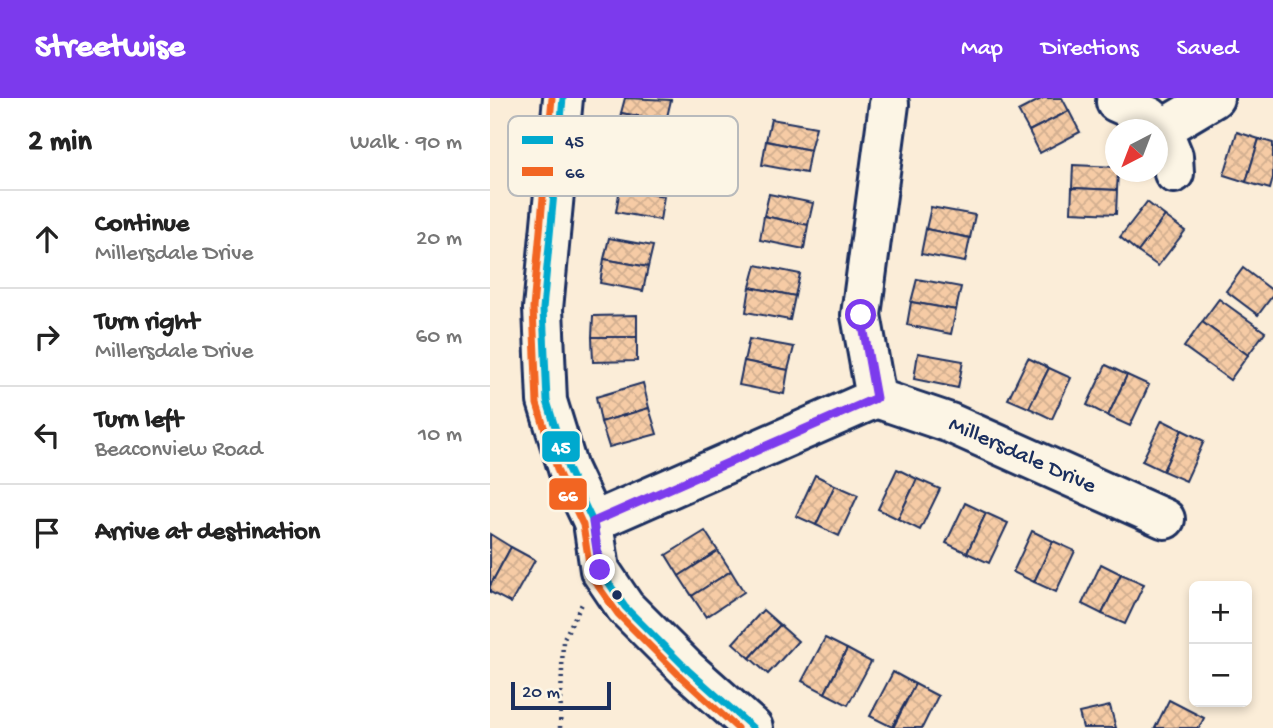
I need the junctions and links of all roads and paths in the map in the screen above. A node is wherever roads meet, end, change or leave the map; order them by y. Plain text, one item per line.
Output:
1 (564, 98) edge
2 (1214, 98) edge
3 (1116, 102) dead end
4 (889, 104) dead end
5 (562, 116) edge
6 (1152, 119) edge
7 (1168, 125) edge
8 (1168, 144) edge
9 (1174, 173) dead end
10 (554, 196) edge
11 (876, 398) junction
12 (1166, 519) dead end
13 (593, 522) junction
14 (600, 570) junction
15 (560, 728) edge
16 (753, 728) edge

1 - 5 street
2 - 7 street
3 - 6 street
4 - 11 street
8 - 9 street
10 - 13 street
11 - 12 street, Millersdale Drive
11 - 13 street
13 - 14 street
14 - 15 path
14 - 16 street

